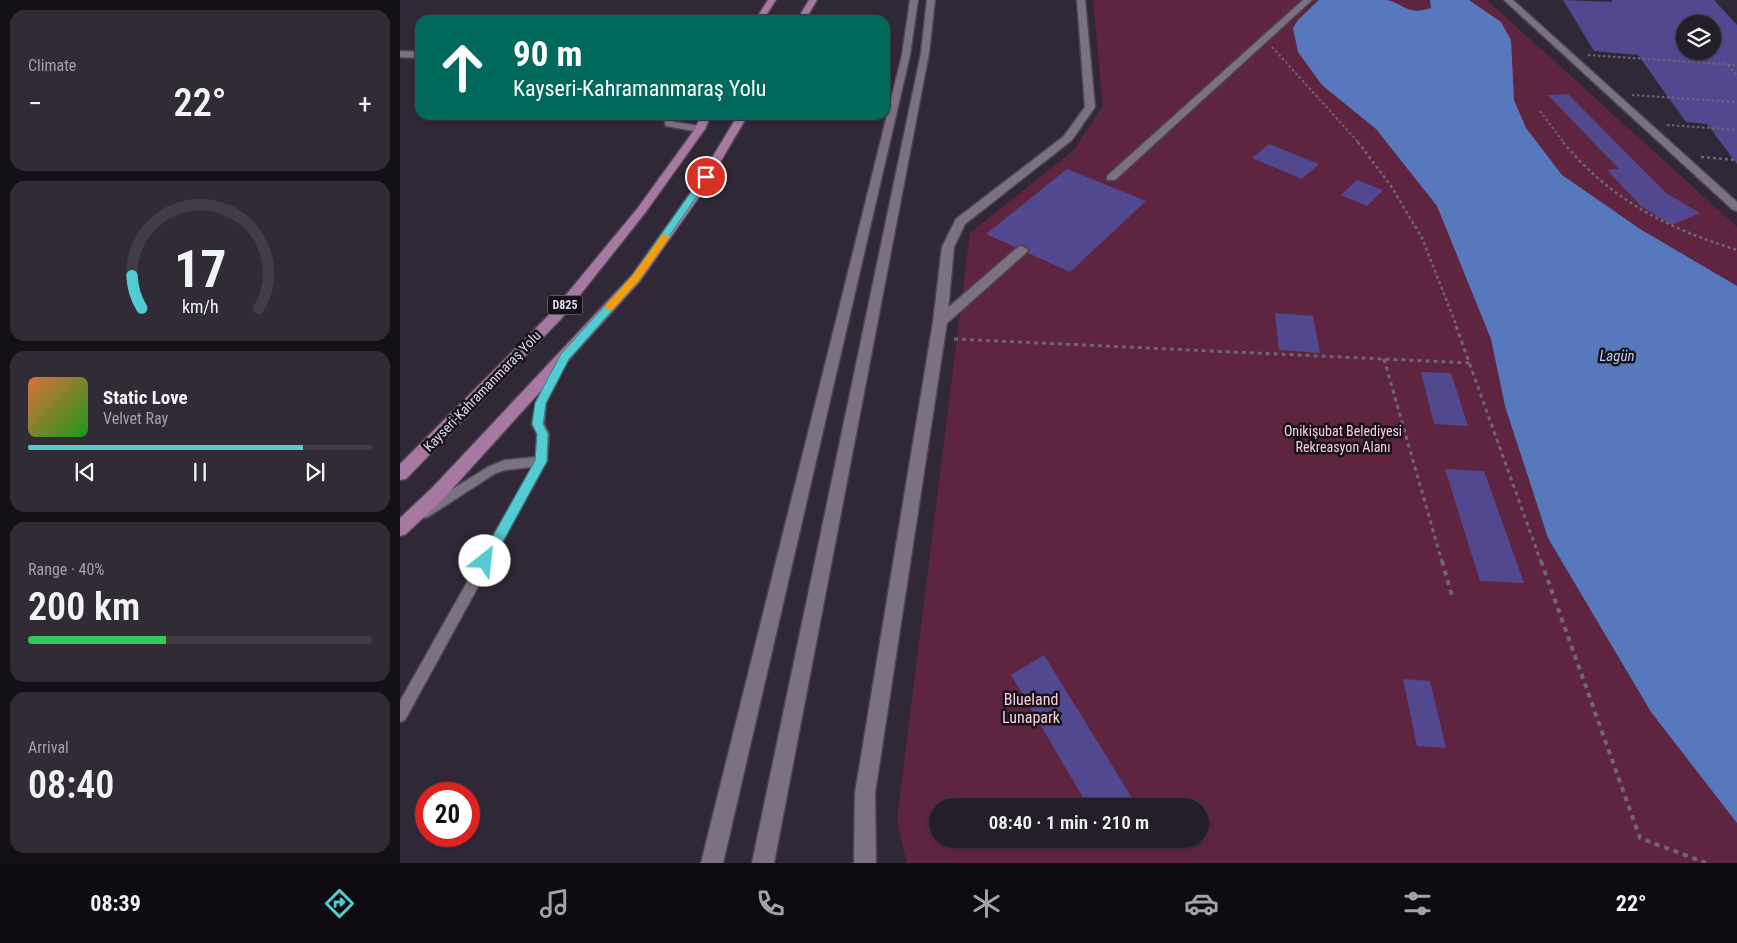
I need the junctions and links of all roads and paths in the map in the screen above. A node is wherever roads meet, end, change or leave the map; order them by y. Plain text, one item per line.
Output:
1 (772, 0) edge
2 (813, 0) edge
3 (914, 0) edge
4 (931, 0) edge
5 (1081, 0) edge
6 (1308, 0) edge
7 (1508, 0) edge
8 (762, 15) edge
9 (804, 15) edge
10 (1264, 39) junction
11 (400, 54) edge
12 (1567, 54) junction
13 (415, 55) edge
14 (1727, 64) junction
15 (1737, 65) edge
16 (1737, 76) edge
17 (1612, 93) junction
18 (1737, 102) edge
19 (1540, 112) dead end
20 (890, 118) edge
21 (669, 120) edge
22 (704, 120) edge
23 (740, 120) edge
24 (890, 120) edge
25 (1644, 123) junction
26 (700, 129) junction
27 (1737, 130) edge
28 (1680, 155) junction
29 (1737, 160) edge
30 (1111, 178) dead end
31 (1737, 208) edge
32 (1022, 250) dead end
33 (1737, 250) edge
34 (940, 322) junction
35 (937, 338) junction
36 (565, 357) junction
37 (1384, 359) junction
38 (1470, 363) junction
39 (541, 461) junction
40 (400, 474) edge
41 (404, 526) edge
42 (1453, 599) dead end
43 (400, 715) edge
44 (712, 863) edge
45 (763, 863) edge
46 (865, 863) edge
47 (1706, 863) edge

1 - 8 highway
2 - 9 highway
3 - 20 street
4 - 45 street
5 - 34 street
6 - 10 street
7 - 12 street
10 - 30 street
10 - 38 path
11 - 13 street
12 - 14 path
12 - 17 street
14 - 15 path
14 - 16 path
17 - 18 path
17 - 25 street
19 - 33 path
21 - 26 street
22 - 26 highway, Kayseri-Kahramanmaraş Yolu / D825
23 - 36 highway, D825
24 - 44 street
25 - 27 path
25 - 28 street
26 - 40 highway, Kayseri-Kahramanmaraş Yolu / D825
28 - 29 path
28 - 31 street
32 - 34 street
34 - 35 street
35 - 37 path
35 - 46 street
36 - 39 lane
36 - 41 highway, D825
37 - 38 path
37 - 42 path
38 - 47 path
39 - 41 lane
39 - 43 lane

